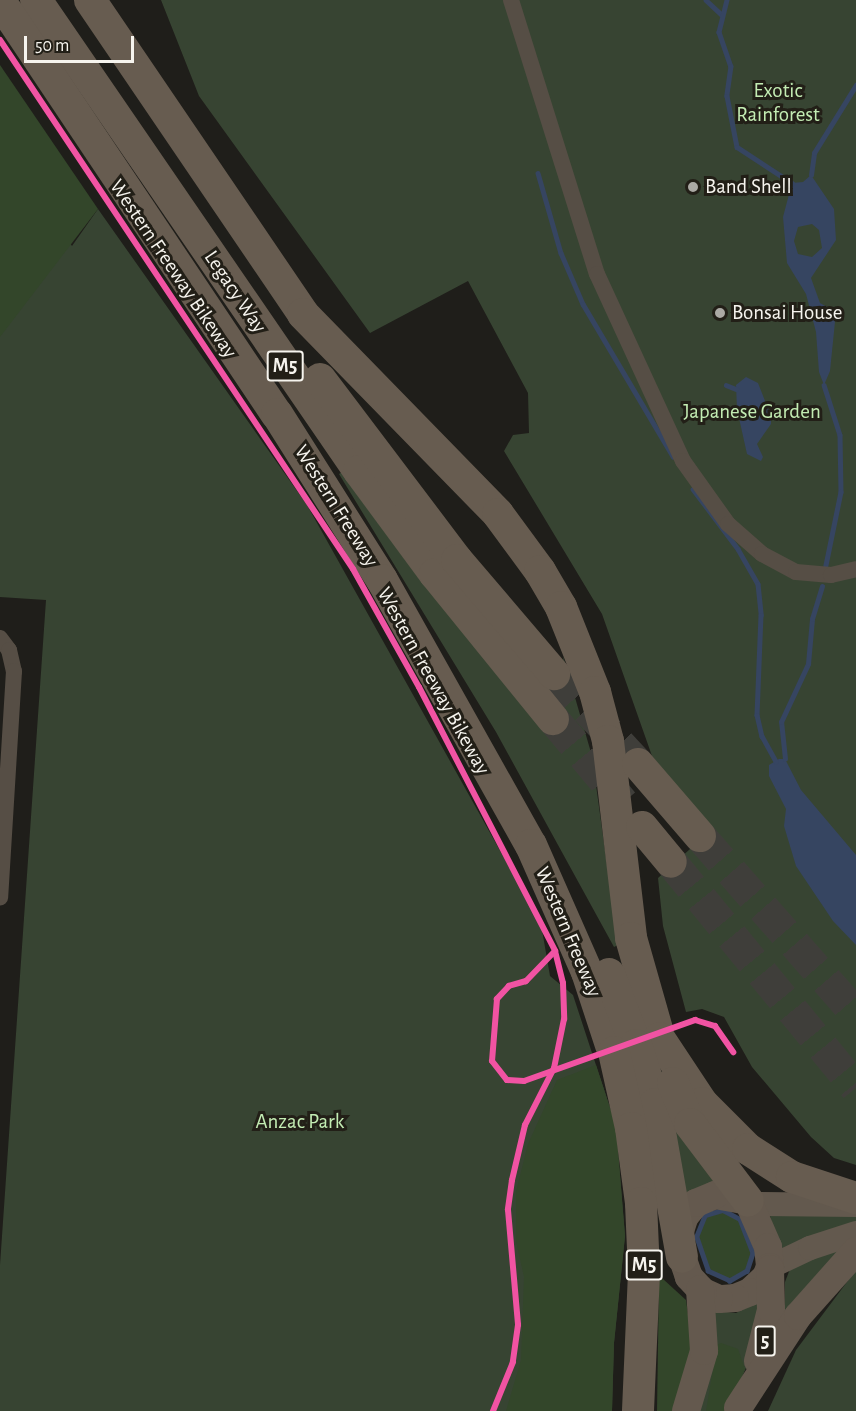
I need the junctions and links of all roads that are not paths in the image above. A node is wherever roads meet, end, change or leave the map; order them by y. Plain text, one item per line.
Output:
1 (36, 0) edge
2 (60, 0) edge
3 (90, 0) edge
4 (511, 0) edge
5 (0, 1) edge
6 (856, 569) edge
7 (5, 644) edge
8 (554, 674) tunnel mouth
9 (553, 719) tunnel mouth
10 (638, 764) tunnel mouth
11 (4, 788) edge
12 (642, 827) tunnel mouth
13 (700, 836) tunnel mouth
14 (671, 862) tunnel mouth
15 (0, 898) edge
16 (638, 1041) junction
17 (856, 1198) edge
18 (749, 1203) junction
19 (856, 1205) edge
20 (856, 1233) edge
21 (856, 1251) edge
22 (682, 1257) junction
23 (770, 1268) junction
24 (700, 1289) junction
25 (737, 1409) edge
26 (638, 1411) edge
27 (686, 1411) edge

1 - 9 highway, Legacy Way / M5
2 - 8 highway, Legacy Way / M5
3 - 16 highway, M5
4 - 6 street
5 - 16 highway, Western Freeway / M5
7 - 11 street
10 - 13 highway
11 - 15 street
12 - 14 highway
16 - 17 highway
16 - 18 highway, M5
16 - 22 highway
16 - 26 highway, M5
18 - 19 main road
18 - 22 highway
18 - 23 highway, 5
20 - 23 main road
21 - 25 highway
22 - 24 highway
23 - 24 highway
23 - 25 highway, 5
24 - 27 highway

